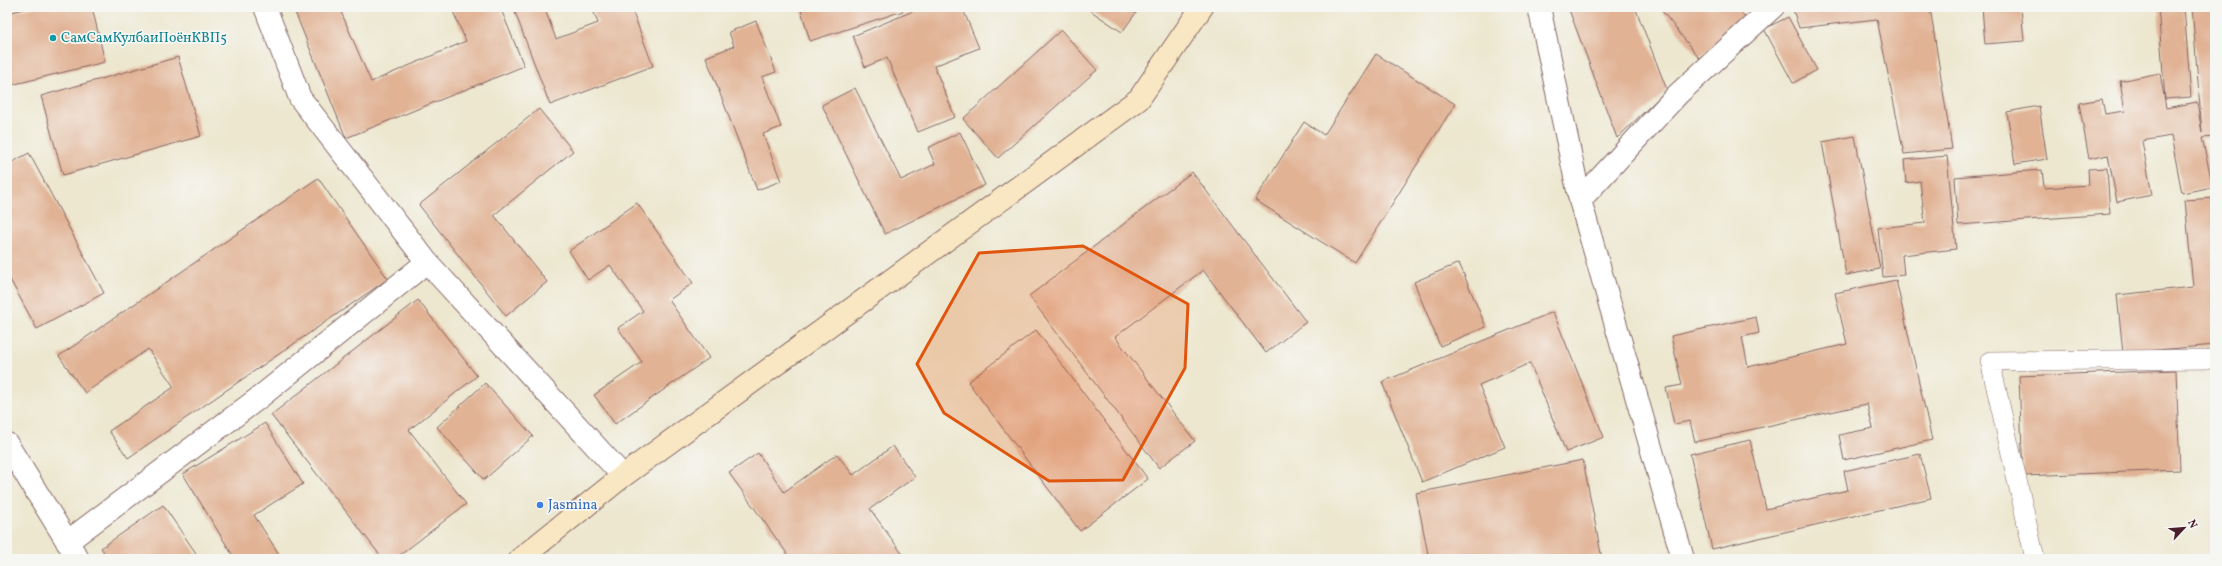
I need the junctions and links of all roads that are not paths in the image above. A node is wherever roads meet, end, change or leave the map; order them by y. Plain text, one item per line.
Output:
1 (265, 7) edge
2 (1202, 7) edge
3 (1539, 7) edge
4 (1773, 7) edge
5 (1580, 200) junction
6 (427, 262) junction
7 (2215, 359) edge
8 (7, 444) edge
9 (623, 476) junction
10 (72, 551) edge
11 (520, 559) edge
12 (1683, 559) edge
13 (2035, 559) edge

1 - 6 street
2 - 9 main road
3 - 5 street
4 - 5 street
5 - 12 street
6 - 9 street
6 - 10 street
7 - 13 lane
8 - 10 street
9 - 11 main road

